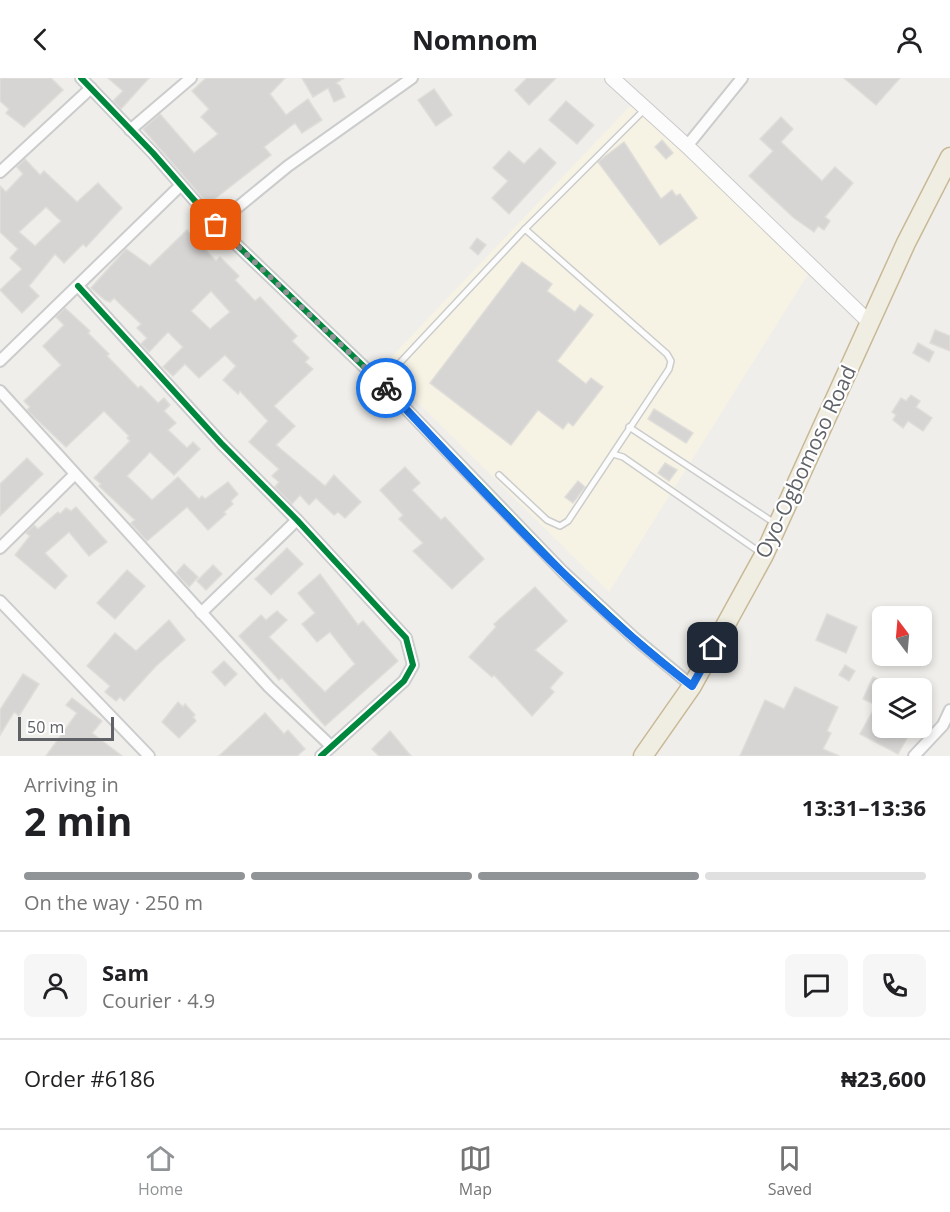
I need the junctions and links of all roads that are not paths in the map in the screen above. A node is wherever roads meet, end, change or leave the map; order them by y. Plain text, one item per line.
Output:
1 (81, 78) edge
2 (191, 78) edge
3 (412, 78) edge
4 (612, 78) edge
5 (742, 78) edge
6 (91, 88) junction
7 (646, 108) junction
8 (130, 129) junction
9 (687, 146) junction
10 (950, 157) edge
11 (0, 172) edge
12 (180, 186) junction
13 (216, 225) junction
14 (525, 229) junction
15 (78, 286) junction
16 (870, 323) junction
17 (0, 361) edge
18 (381, 383) junction
19 (0, 391) edge
20 (629, 428) junction
21 (613, 454) junction
22 (74, 475) junction
23 (499, 475) dead end
24 (297, 520) junction
25 (778, 525) junction
26 (0, 548) edge
27 (764, 555) junction
28 (2, 608) edge
29 (201, 613) junction
30 (692, 686) junction
31 (950, 710) edge
32 (331, 746) junction
33 (149, 756) edge
34 (321, 756) edge
35 (643, 756) edge
36 (914, 756) edge

1 - 6 street
2 - 8 street
3 - 13 street
4 - 7 street
5 - 9 street
6 - 8 street
6 - 11 street
7 - 9 street
7 - 14 lane
8 - 12 street
9 - 16 street
10 - 16 highway, Oyo-Ogbomoso Road
12 - 13 street
12 - 15 street
13 - 18 street
14 - 18 lane
14 - 20 lane
15 - 17 street
15 - 24 street
16 - 25 highway, Oyo-Ogbomoso Road
18 - 30 street
19 - 22 street
20 - 21 lane
20 - 25 lane
21 - 23 lane
21 - 27 lane
22 - 26 street
22 - 29 street
24 - 29 street
24 - 32 street
25 - 27 highway, Oyo-Ogbomoso Road
27 - 30 highway, Oyo-Ogbomoso Road
28 - 33 street
29 - 32 street
30 - 35 highway, Oyo-Ogbomoso Road
31 - 36 street
32 - 34 street

